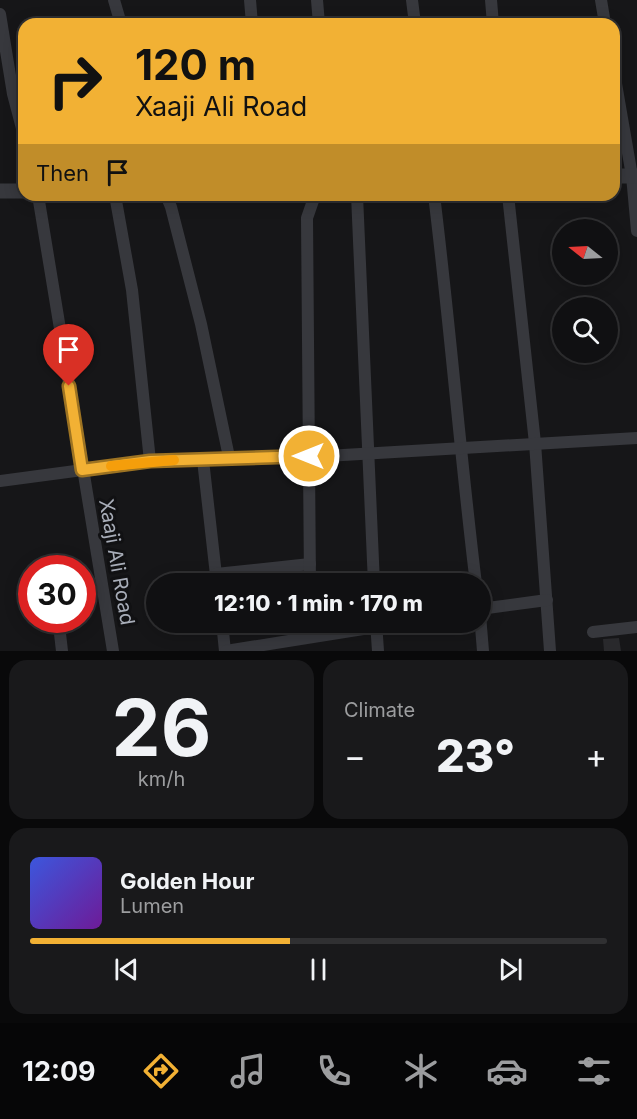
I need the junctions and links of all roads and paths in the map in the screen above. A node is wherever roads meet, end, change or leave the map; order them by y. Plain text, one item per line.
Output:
1 (114, 0) edge
2 (250, 0) edge
3 (317, 0) edge
4 (412, 0) edge
5 (491, 0) edge
6 (601, 0) edge
7 (0, 14) edge
8 (119, 18) edge
9 (252, 18) edge
10 (318, 18) edge
11 (414, 18) edge
12 (492, 18) edge
13 (604, 18) edge
14 (620, 103) edge
15 (18, 113) edge
16 (634, 176) edge
17 (18, 190) edge
18 (0, 191) edge
19 (39, 201) edge
20 (116, 201) edge
21 (168, 201) edge
22 (313, 201) edge
23 (357, 201) edge
24 (435, 201) edge
25 (509, 201) edge
26 (637, 231) edge
27 (637, 438) edge
28 (535, 443) junction
29 (459, 448) junction
30 (368, 454) junction
31 (309, 456) junction
32 (229, 457) junction
33 (202, 460) junction
34 (150, 461) junction
35 (82, 470) junction
36 (0, 482) edge
37 (310, 564) junction
38 (216, 573) edge
39 (254, 573) edge
40 (310, 573) edge
41 (374, 573) edge
42 (475, 573) edge
43 (547, 600) junction
44 (491, 608) edge
45 (637, 627) edge
46 (593, 632) dead end
47 (59, 633) edge
48 (223, 633) edge
49 (310, 633) edge
50 (332, 633) edge
51 (377, 633) edge
52 (482, 633) edge
53 (310, 637) junction
54 (62, 651) edge
55 (113, 651) edge
56 (225, 651) edge
57 (378, 651) edge
58 (483, 651) edge
59 (550, 651) edge

1 - 8 street
2 - 9 street
3 - 10 street
4 - 11 street
5 - 12 street
6 - 13 street
7 - 15 street
14 - 16 street
16 - 26 street
17 - 18 street
19 - 35 street, Xaaji Ali Road
20 - 34 street
21 - 32 street
22 - 31 street
23 - 30 street
24 - 29 street
25 - 28 street
27 - 28 street
28 - 29 street
28 - 43 street
29 - 30 street
29 - 42 street
30 - 31 street
30 - 41 street
31 - 32 street
31 - 37 street
32 - 33 street
33 - 34 street
33 - 38 street
34 - 35 street
35 - 36 street
35 - 55 street, Xaaji Ali Road
37 - 39 street
37 - 40 street
43 - 44 street
43 - 59 street
45 - 46 street
47 - 54 street
48 - 56 street
49 - 53 street
50 - 53 street
51 - 57 street
52 - 58 street
53 - 56 street

